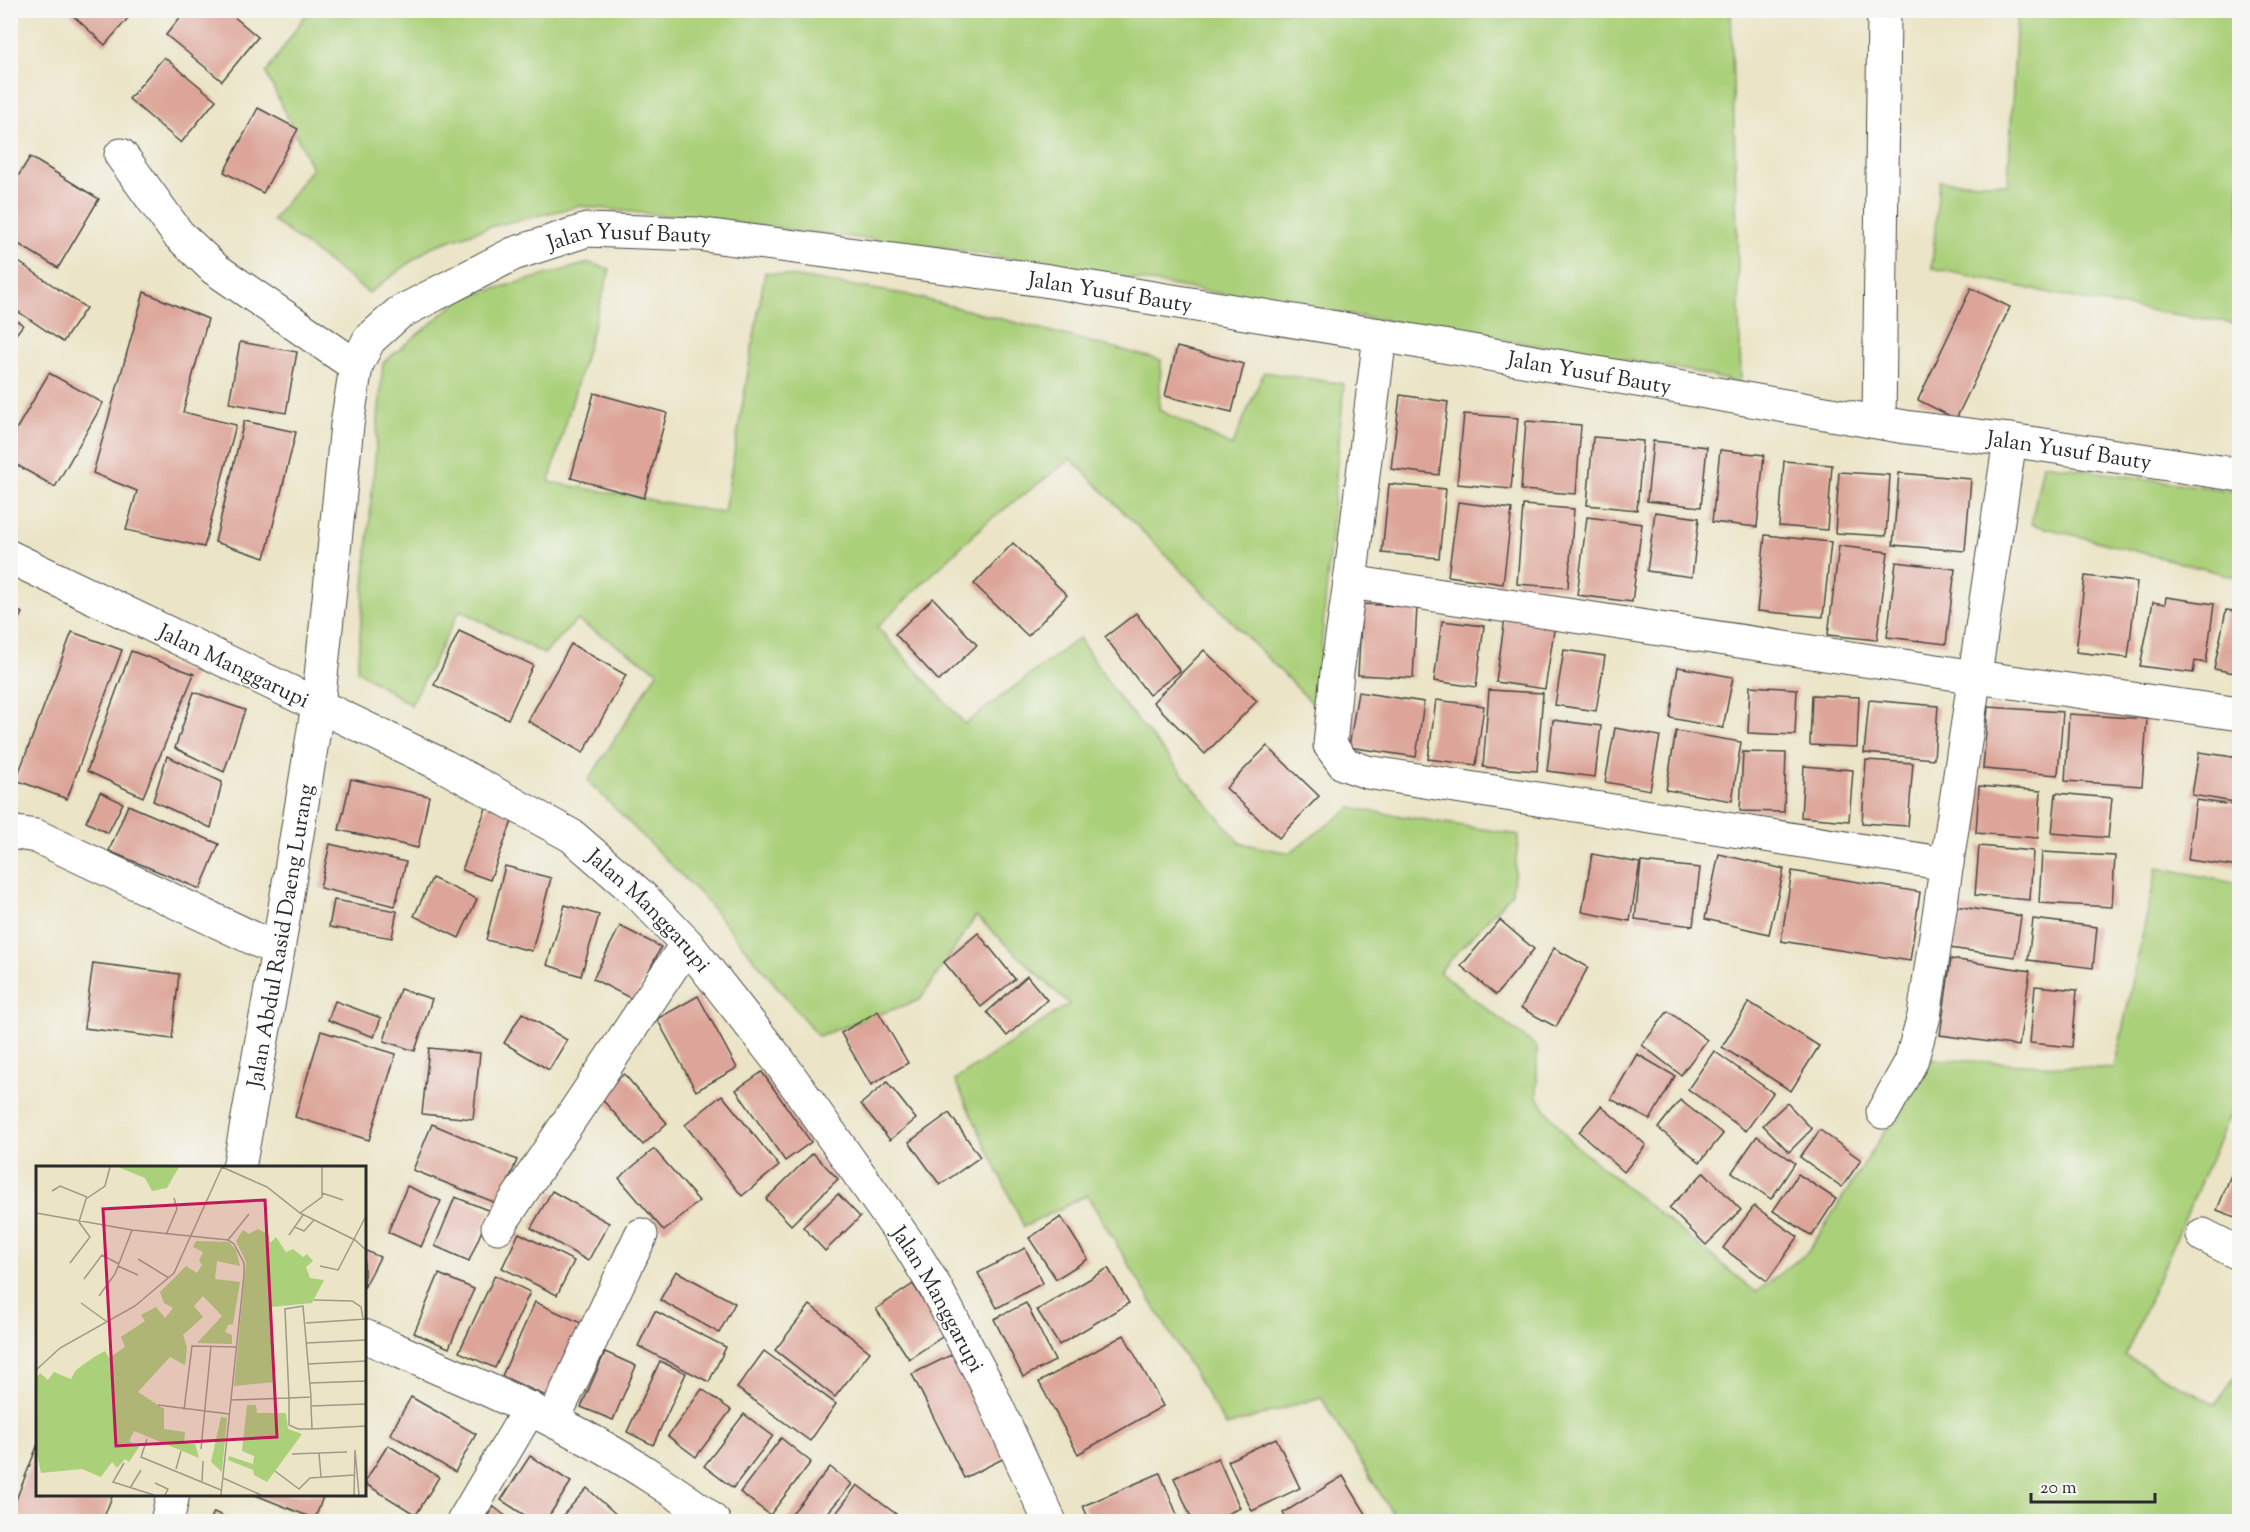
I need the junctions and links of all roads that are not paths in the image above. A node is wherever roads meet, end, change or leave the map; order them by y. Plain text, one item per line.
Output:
1 (1884, 10) edge
2 (121, 155) dead end
3 (1380, 334) junction
4 (356, 366) junction
5 (1879, 421) junction
6 (2010, 440) junction
7 (2240, 475) edge
8 (10, 557) edge
9 (1350, 582) junction
10 (1976, 677) junction
11 (318, 705) junction
12 (2240, 714) edge
13 (10, 832) edge
14 (1947, 864) junction
15 (687, 944) junction
16 (278, 950) junction
17 (1883, 1112) dead end
18 (239, 1166) edge
19 (498, 1227) dead end
20 (641, 1235) dead end
21 (2203, 1235) dead end
22 (2240, 1254) edge
23 (366, 1337) edge
24 (542, 1414) junction
25 (173, 1496) edge
26 (167, 1521) edge
27 (463, 1521) edge
28 (714, 1521) edge
29 (1050, 1521) edge

1 - 5 street
2 - 4 street
3 - 4 street, Jalan Yusuf Bauty
3 - 5 street, Jalan Yusuf Bauty
3 - 9 street
4 - 11 street, Jalan Yusuf Bauty
5 - 6 street, Jalan Yusuf Bauty
6 - 7 street, Jalan Yusuf Bauty
6 - 10 street
8 - 11 street, Jalan Manggarupi
9 - 10 street
9 - 14 street
10 - 12 street
10 - 14 street
11 - 15 street, Jalan Manggarupi
11 - 16 street, Jalan Abdul Rasid Daeng Lurang
13 - 16 street
14 - 17 street
15 - 19 street
15 - 29 street, Jalan Manggarupi
16 - 18 street, Jalan Abdul Rasid Daeng Lurang
20 - 24 street
21 - 22 street
23 - 24 street
24 - 27 street
24 - 28 street
25 - 26 street

